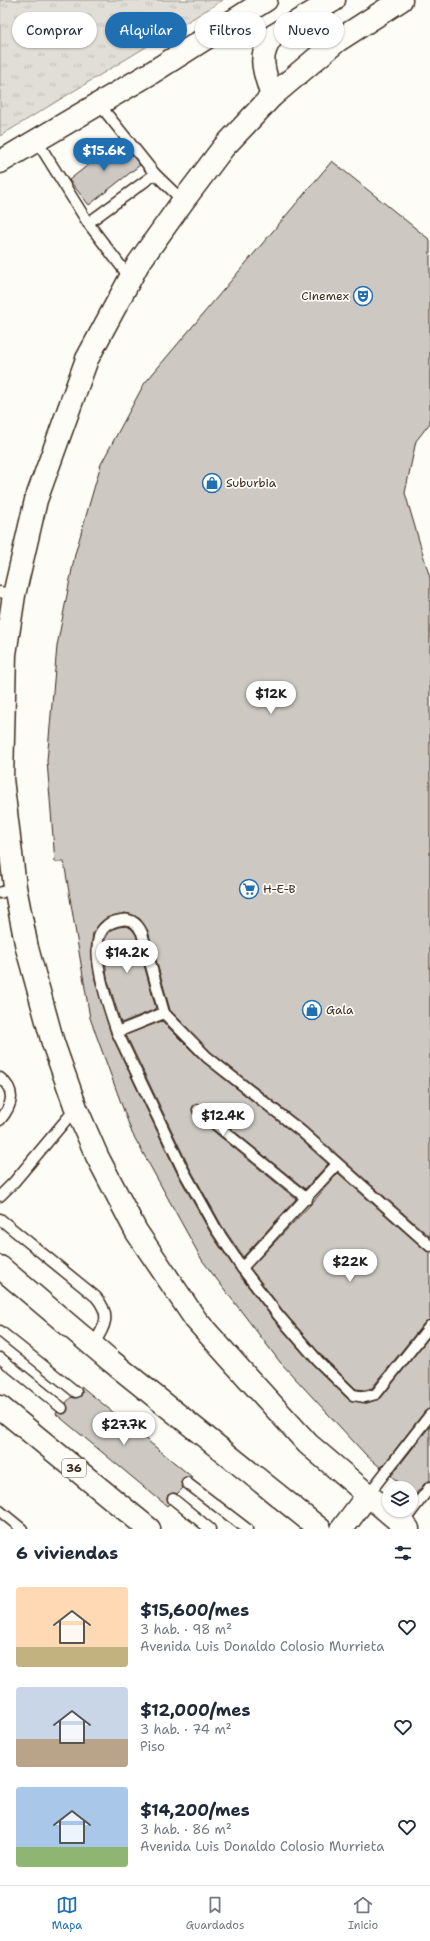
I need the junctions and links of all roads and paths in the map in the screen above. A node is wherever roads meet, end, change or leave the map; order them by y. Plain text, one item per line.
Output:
1 (266, 0) edge
2 (334, 0) edge
3 (401, 0) edge
4 (272, 96) junction
5 (99, 104) junction
6 (37, 141) junction
7 (0, 162) edge
8 (156, 174) junction
9 (183, 201) junction
10 (88, 223) junction
11 (130, 278) junction
12 (7, 594) edge
13 (7, 890) edge
14 (164, 1013) junction
15 (118, 1032) junction
16 (0, 1078) edge
17 (76, 1108) junction
18 (198, 1110) dead end
19 (0, 1120) edge
20 (337, 1164) junction
21 (0, 1196) edge
22 (307, 1199) junction
23 (0, 1219) edge
24 (430, 1246) edge
25 (0, 1267) edge
26 (242, 1268) junction
27 (430, 1326) edge
28 (0, 1331) edge
29 (93, 1345) junction
30 (0, 1358) edge
31 (76, 1392) dead end
32 (0, 1407) edge
33 (62, 1408) dead end
34 (430, 1415) edge
35 (187, 1483) dead end
36 (430, 1487) edge
37 (368, 1496) junction
38 (173, 1499) dead end
39 (0, 1511) edge
40 (404, 1527) edge
41 (22, 1529) edge
42 (149, 1529) edge
43 (210, 1529) edge
44 (247, 1529) edge
45 (320, 1529) edge
46 (342, 1529) edge

1 - 5 main road
2 - 4 main road
3 - 4 main road
4 - 9 main road
5 - 6 main road
5 - 8 lane
6 - 7 main road
6 - 10 lane
8 - 9 lane
8 - 10 lane
9 - 11 main road
10 - 11 lane
11 - 12 main road
12 - 13 main road
13 - 17 main road
14 - 15 lane
14 - 15 lane
14 - 20 lane
15 - 26 lane
16 - 19 lane
17 - 21 lane
17 - 37 main road
18 - 22 lane
20 - 22 lane
20 - 24 lane
22 - 26 lane
23 - 29 lane
25 - 29 main road
26 - 27 lane
28 - 31 lane
29 - 45 main road
30 - 33 lane
32 - 42 main road, 36
34 - 37 lane
35 - 44 lane
36 - 40 lane
37 - 40 main road
37 - 46 main road
38 - 43 lane
39 - 41 lane

